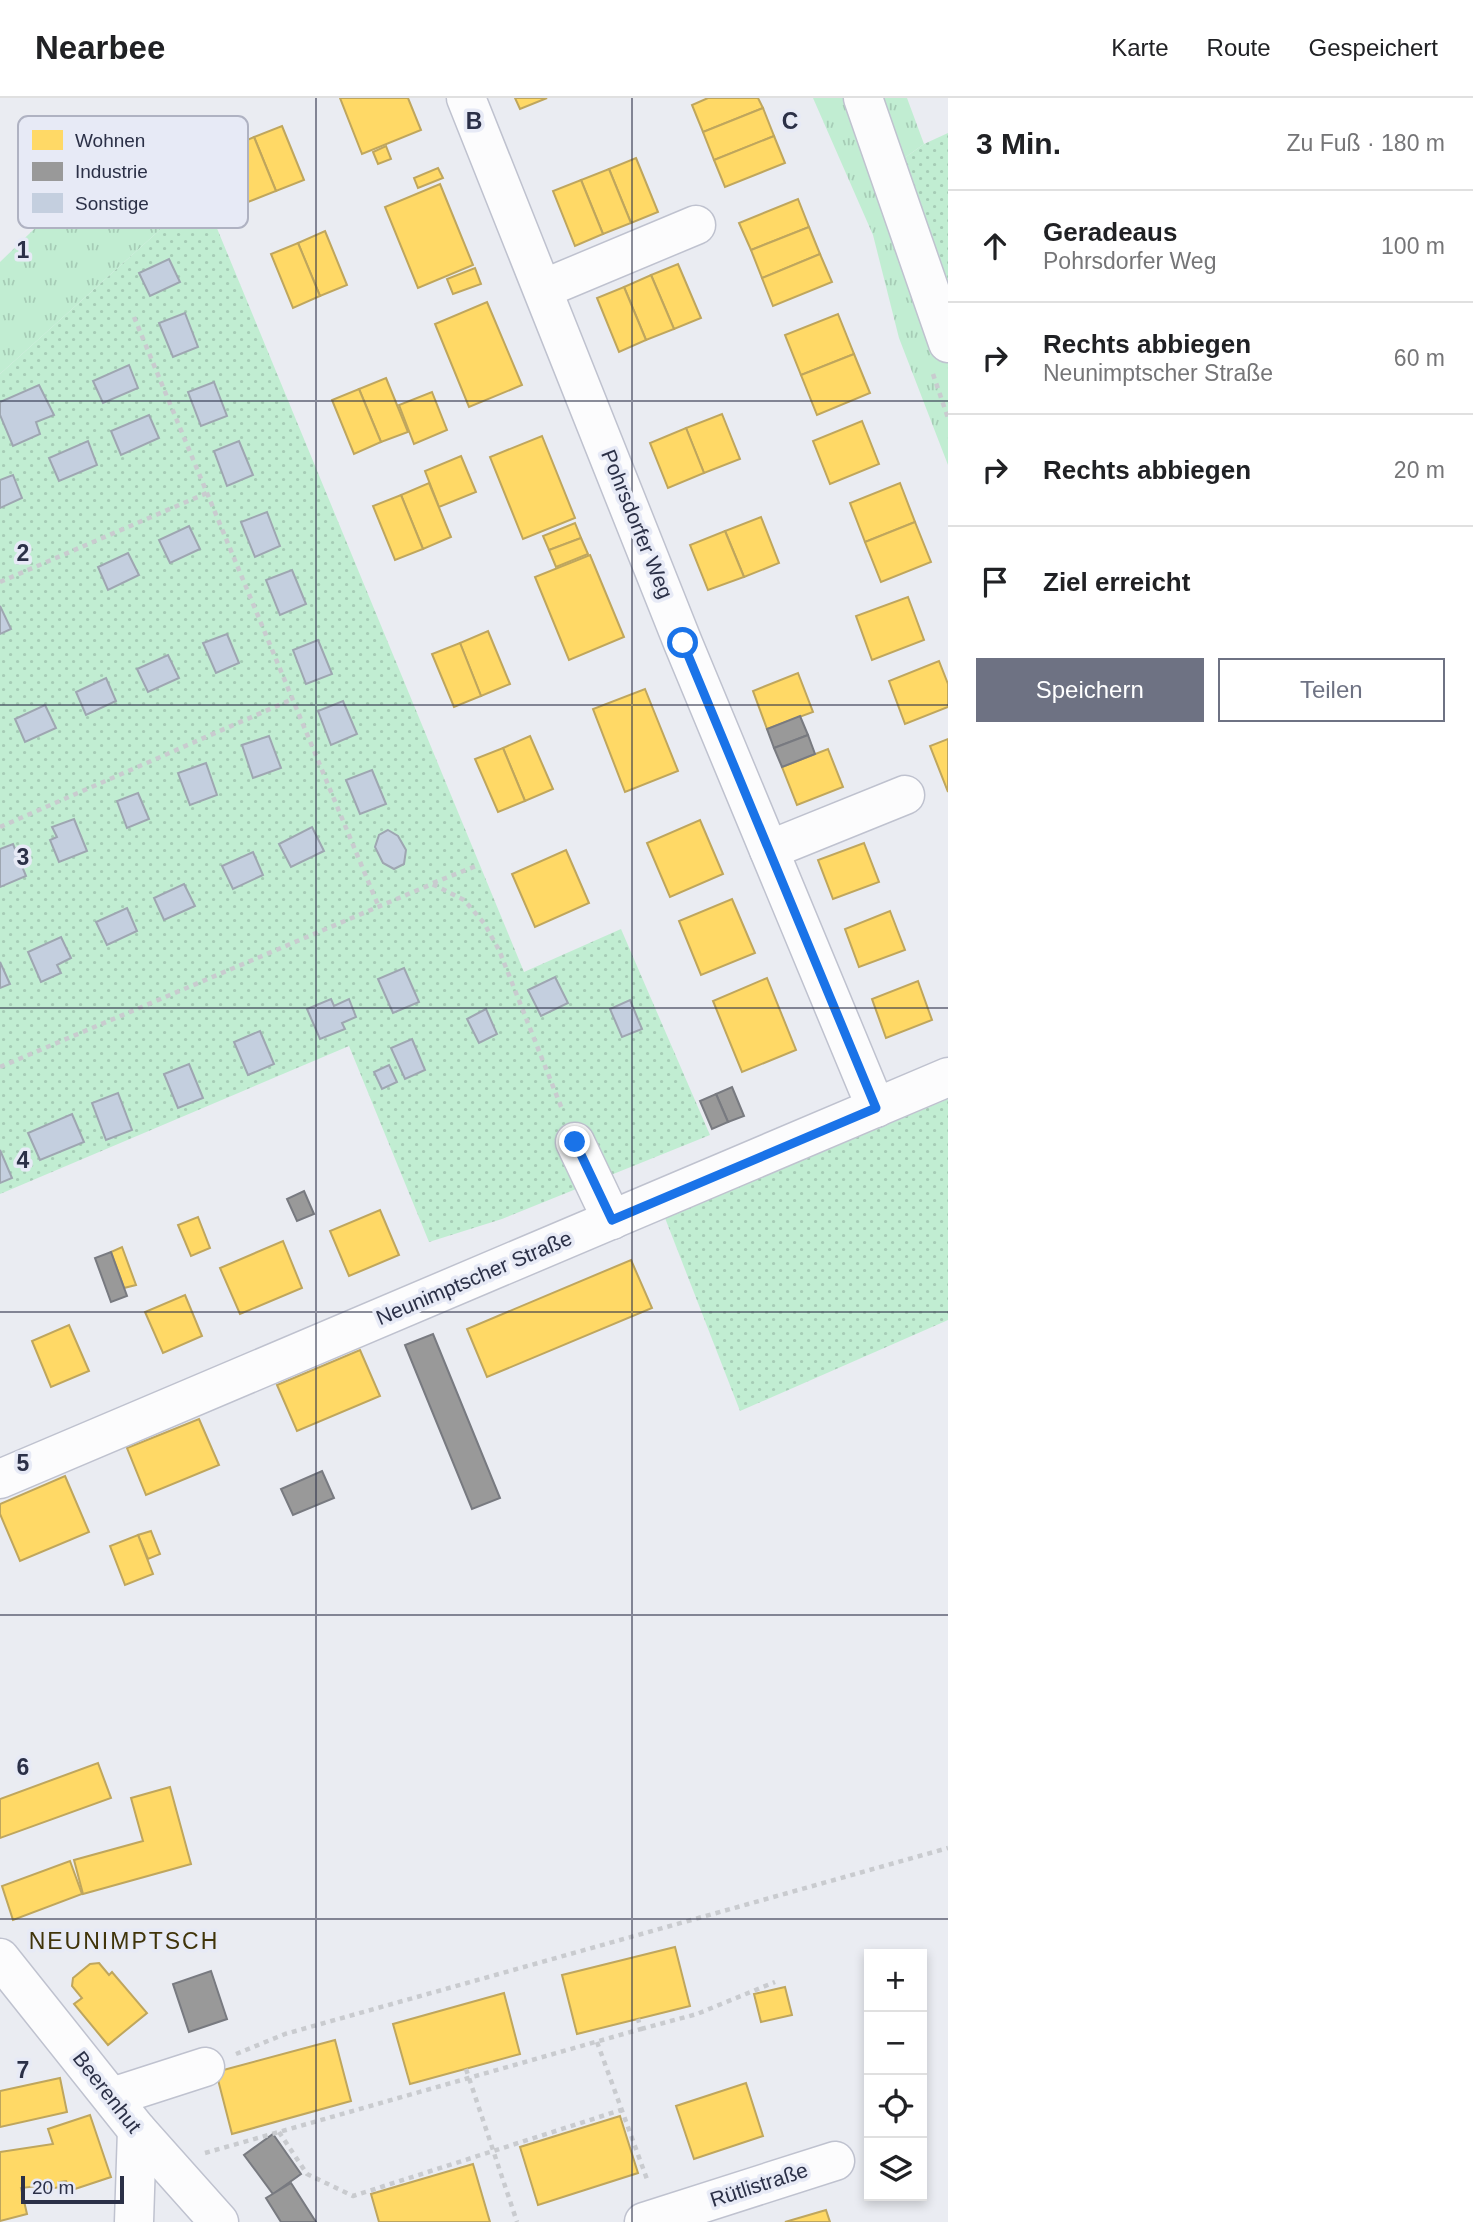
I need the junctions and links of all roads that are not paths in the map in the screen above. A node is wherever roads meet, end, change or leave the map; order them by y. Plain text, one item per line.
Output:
1 (466, 98) edge
2 (863, 98) edge
3 (696, 225) dead end
4 (543, 289) junction
5 (948, 343) edge
6 (905, 795) dead end
7 (769, 850) junction
8 (948, 1077) edge
9 (876, 1108) junction
10 (575, 1142) road end
11 (612, 1220) junction
12 (0, 1479) edge
13 (0, 1958) edge
14 (205, 2067) road end
15 (112, 2096) junction
16 (137, 2130) junction
17 (835, 2161) dead end
18 (653, 2219) edge
19 (134, 2222) edge
20 (219, 2222) edge

1 - 4 street, Pohrsdorfer Weg
2 - 5 street
3 - 4 street
4 - 7 street, Pohrsdorfer Weg
6 - 7 street
7 - 9 street, Pohrsdorfer Weg
8 - 9 street, Neunimptscher Straße
9 - 11 street, Neunimptscher Straße
10 - 11 street
11 - 12 street, Neunimptscher Straße
13 - 15 street, Beerenhut
14 - 15 street
15 - 16 street, Beerenhut
16 - 19 street
16 - 20 street, Beerenhut
17 - 18 street, Rütlistraße

